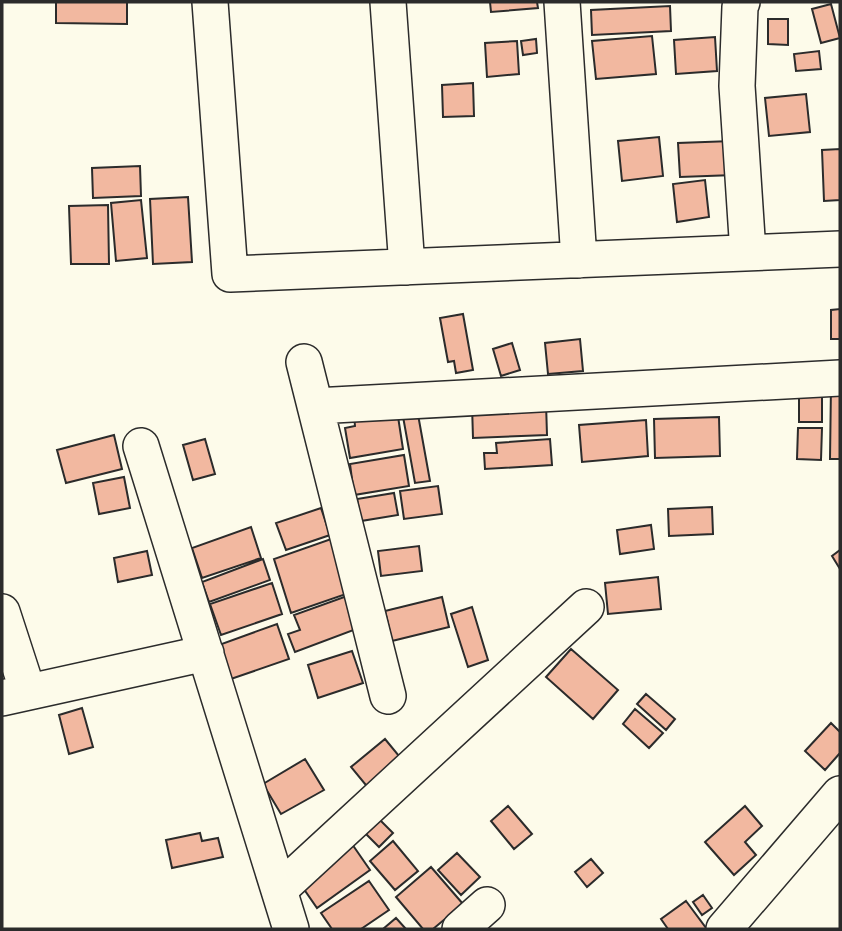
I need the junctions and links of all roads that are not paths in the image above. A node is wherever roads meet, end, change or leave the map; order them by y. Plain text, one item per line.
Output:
1 (210, 2) edge
2 (388, 2) edge
3 (562, 2) edge
4 (742, 2) edge
5 (840, 250) edge
6 (748, 253) junction
7 (579, 260) junction
8 (407, 267) junction
9 (304, 362) dead end
10 (840, 378) edge
11 (315, 406) junction
12 (141, 446) dead end
13 (586, 607) dead end
14 (2, 612) edge
15 (206, 653) junction
16 (15, 695) edge
17 (388, 696) dead end
18 (840, 794) edge
19 (279, 890) junction
20 (487, 905) dead end
21 (291, 929) edge
22 (460, 929) edge
23 (724, 929) edge

1 - 8 street
2 - 8 street
3 - 7 street
4 - 6 street
5 - 6 street
6 - 7 street
7 - 8 street
9 - 11 street
10 - 11 street
11 - 17 street
12 - 15 street
13 - 19 street
14 - 16 street
15 - 16 street
15 - 19 street
18 - 23 street
19 - 21 street
20 - 22 street

